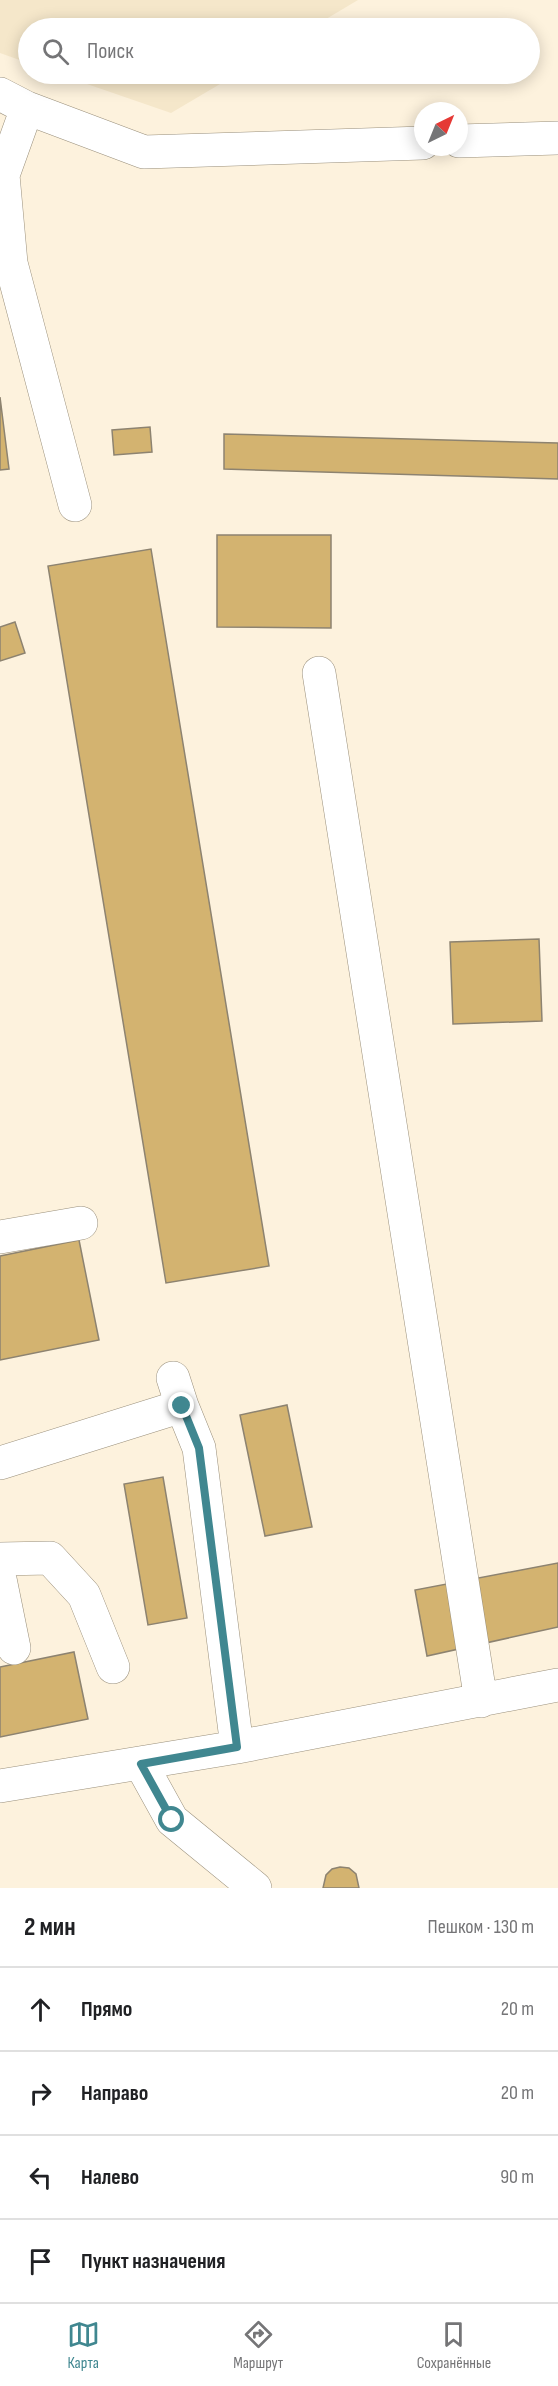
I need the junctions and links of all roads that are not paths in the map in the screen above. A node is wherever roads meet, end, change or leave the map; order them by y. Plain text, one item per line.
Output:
1 (13, 101) edge
2 (558, 138) edge
3 (468, 141) edge
4 (414, 143) edge
5 (75, 505) dead end
6 (319, 673) dead end
7 (81, 1223) dead end
8 (0, 1237) edge
9 (0, 1463) edge
10 (0, 1560) edge
11 (0, 1579) edge
12 (14, 1648) dead end
13 (113, 1667) dead end
14 (558, 1685) edge
15 (481, 1701) junction
16 (237, 1747) junction
17 (141, 1764) junction
18 (0, 1786) edge
19 (255, 1888) edge

1 - 4 lane
1 - 5 lane
2 - 3 lane
6 - 15 lane
7 - 8 lane
9 - 16 lane
10 - 13 lane
11 - 12 lane
14 - 15 lane
15 - 16 lane
16 - 17 lane
17 - 18 lane
17 - 19 lane

